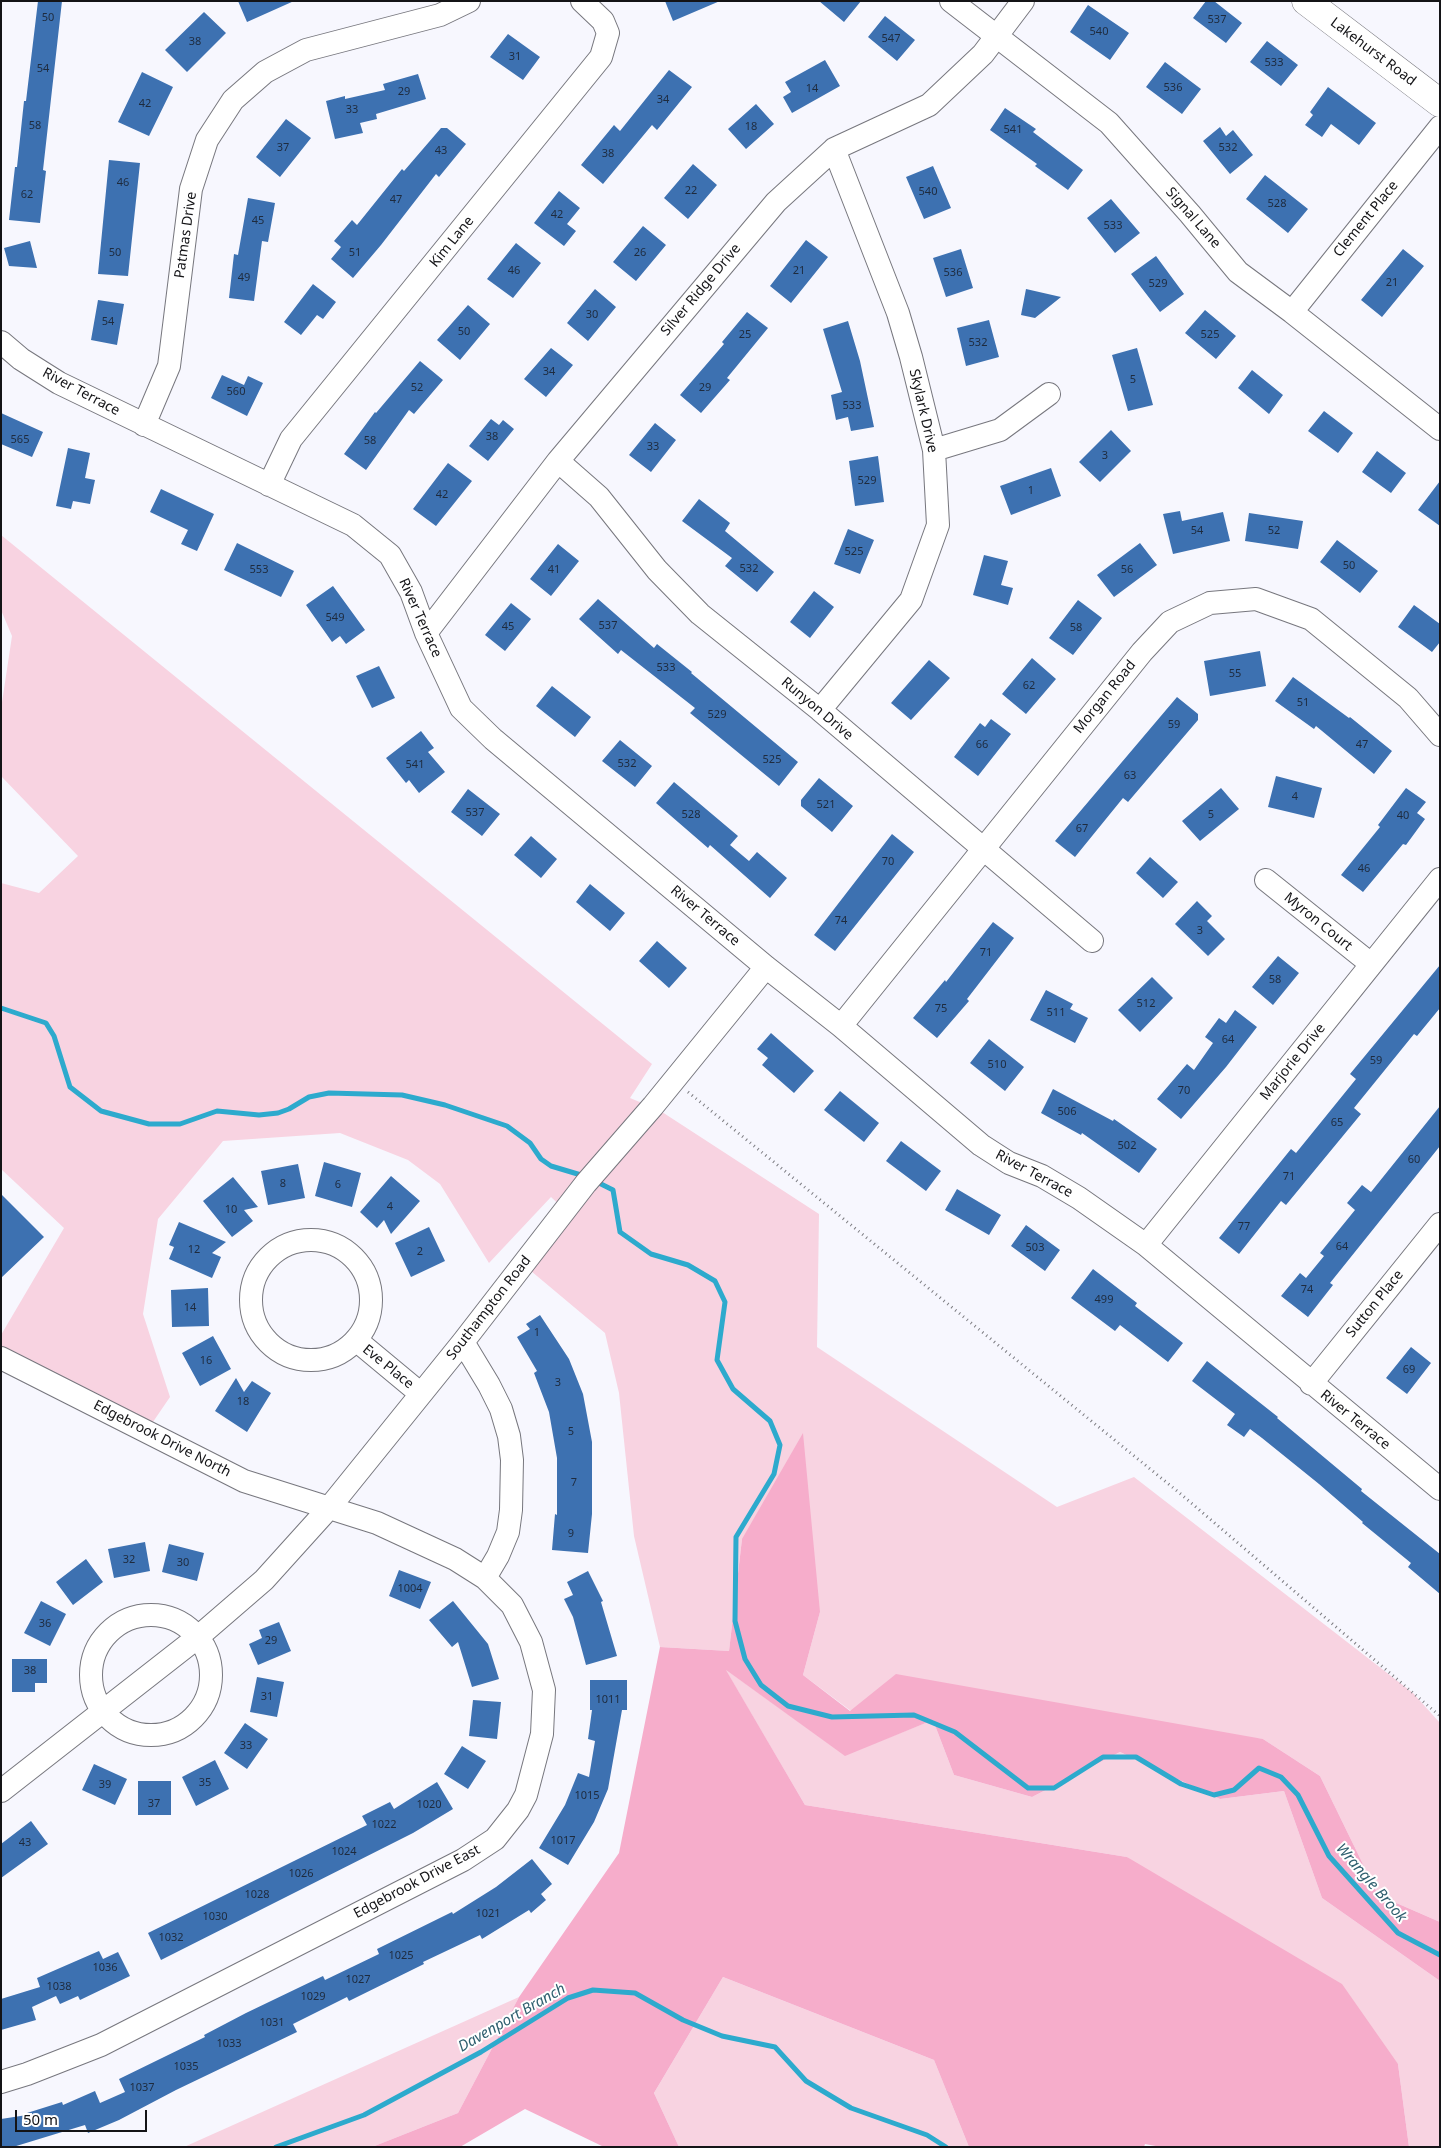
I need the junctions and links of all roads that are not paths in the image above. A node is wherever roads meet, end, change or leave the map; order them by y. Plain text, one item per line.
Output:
1 (469, 1) edge
2 (582, 1) edge
3 (951, 1) edge
4 (1023, 1) edge
5 (1306, 1) edge
6 (996, 36) junction
7 (1440, 103) edge
8 (1440, 127) edge
9 (834, 149) junction
10 (1292, 312) junction
11 (1, 342) edge
12 (1049, 394) dead end
13 (144, 425) junction
14 (1440, 429) edge
15 (934, 450) junction
16 (558, 461) junction
17 (269, 485) junction
18 (426, 633) junction
19 (820, 710) junction
20 (1440, 735) edge
21 (984, 848) junction
22 (1440, 879) edge
23 (1266, 880) dead end
24 (1092, 941) dead end
25 (1371, 964) junction
26 (766, 967) junction
27 (841, 1026) junction
28 (1440, 1224) edge
29 (1146, 1245) junction
30 (356, 1340) junction
31 (463, 1342) junction
32 (1, 1358) edge
33 (1311, 1384) junction
34 (421, 1394) junction
35 (1440, 1489) edge
36 (329, 1508) junction
37 (484, 1578) junction
38 (198, 1637) junction
39 (103, 1712) junction
40 (1, 1791) edge
41 (1, 2082) edge

1 - 13 street, Patmas Drive
2 - 17 street, Kim Lane
3 - 6 street, Signal Lane
4 - 6 street, Silver Ridge Drive
5 - 7 main road, Lakehurst Road
6 - 9 street, Silver Ridge Drive
6 - 10 street, Signal Lane
8 - 10 street, Clement Place
9 - 15 street, Skylark Drive
9 - 16 street, Silver Ridge Drive
10 - 14 street, Signal Lane
11 - 13 street, River Terrace
12 - 15 street
13 - 17 street, River Terrace
15 - 19 street, Skylark Drive
16 - 18 street, Silver Ridge Drive
16 - 19 street, Runyon Drive
17 - 18 street, River Terrace
18 - 26 street, River Terrace
19 - 21 street, Runyon Drive
20 - 21 street, Morgan Road
21 - 24 street, Runyon Drive
21 - 27 street, Morgan Road
22 - 25 street, Marjorie Drive
23 - 25 street, Myron Court
25 - 29 street, Marjorie Drive
26 - 27 street, River Terrace
26 - 31 street, Southampton Road
27 - 29 street, River Terrace
28 - 33 street, Sutton Place
29 - 33 street, River Terrace
30 - 30 street, Eve Place
30 - 34 street, Eve Place
31 - 34 street, Southampton Road
31 - 37 street
32 - 36 street, Edgebrook Drive North
33 - 35 street, River Terrace
34 - 36 street, Southampton Road
36 - 37 street, Edgebrook Drive East
36 - 38 street, Southampton Road
37 - 41 street, Edgebrook Drive East
38 - 39 street, Southampton Road
38 - 39 street
38 - 39 street
39 - 40 street, Southampton Road

